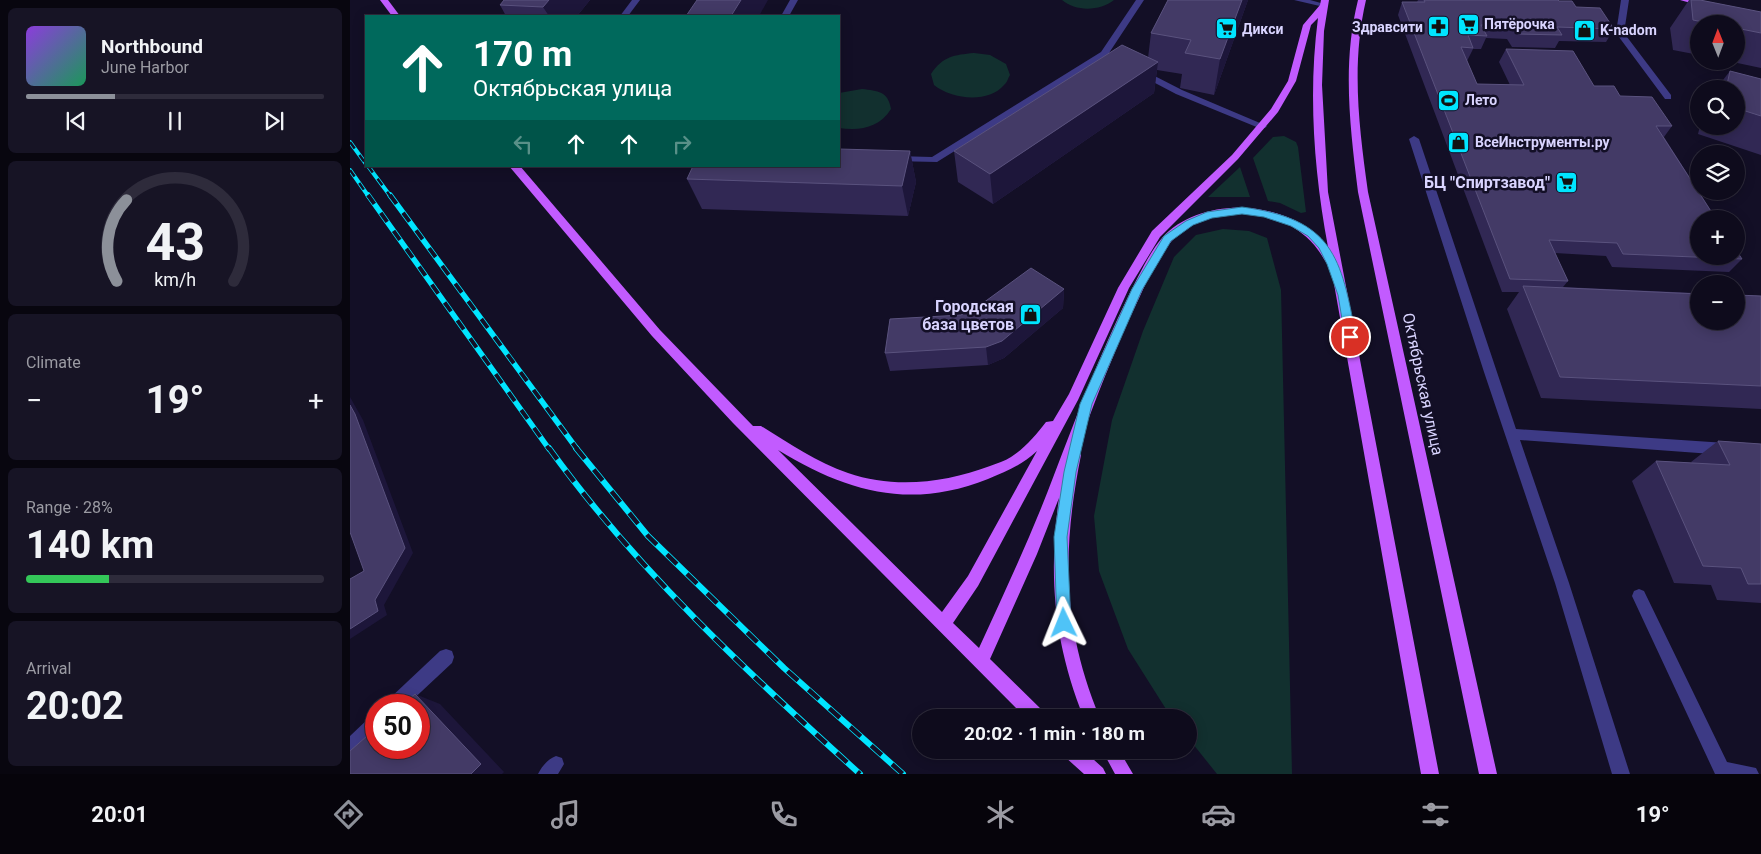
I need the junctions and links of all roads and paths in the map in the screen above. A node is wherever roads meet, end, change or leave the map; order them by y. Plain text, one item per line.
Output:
1 (384, 0) edge
2 (636, 0) edge
3 (794, 0) edge
4 (1140, 0) edge
5 (1298, 0) edge
6 (1362, 0) edge
7 (1625, 0) edge
8 (1684, 0) edge
9 (1325, 2) edge
10 (1713, 7) edge
11 (395, 15) edge
12 (625, 15) edge
13 (786, 15) edge
14 (1104, 54) junction
15 (1119, 61) edge
16 (1136, 70) edge
17 (1668, 97) dead end
18 (1262, 126) junction
19 (1414, 138) dead end
20 (886, 159) edge
21 (515, 167) edge
22 (1343, 295) junction
23 (1080, 400) junction
24 (738, 419) junction
25 (1511, 434) junction
26 (1742, 450) edge
27 (1639, 596) dead end
28 (943, 624) junction
29 (446, 658) dead end
30 (981, 660) junction
31 (407, 694) edge
32 (1029, 709) edge
33 (1088, 709) edge
34 (365, 734) edge
35 (350, 748) edge
36 (1080, 759) edge
37 (1115, 759) edge
38 (1097, 774) edge
39 (1124, 774) edge
40 (1430, 774) edge
41 (1488, 774) edge
42 (1621, 774) edge
43 (1750, 774) edge

1 - 11 main road
2 - 12 street
3 - 13 street
4 - 14 street
5 - 9 street
6 - 41 main road, Октябрьская улица
7 - 17 street
8 - 10 main road
9 - 18 main road
9 - 22 main road
14 - 15 street
14 - 20 street
16 - 18 street
18 - 23 main road
19 - 25 street
21 - 24 main road
22 - 23 main road
22 - 40 main road
23 - 24 main road
23 - 28 main road
23 - 30 main road
23 - 33 main road
24 - 28 main road
25 - 26 street
25 - 42 street
27 - 43 street
28 - 30 main road
29 - 31 street
30 - 32 main road
34 - 35 street
36 - 38 main road
37 - 39 main road

